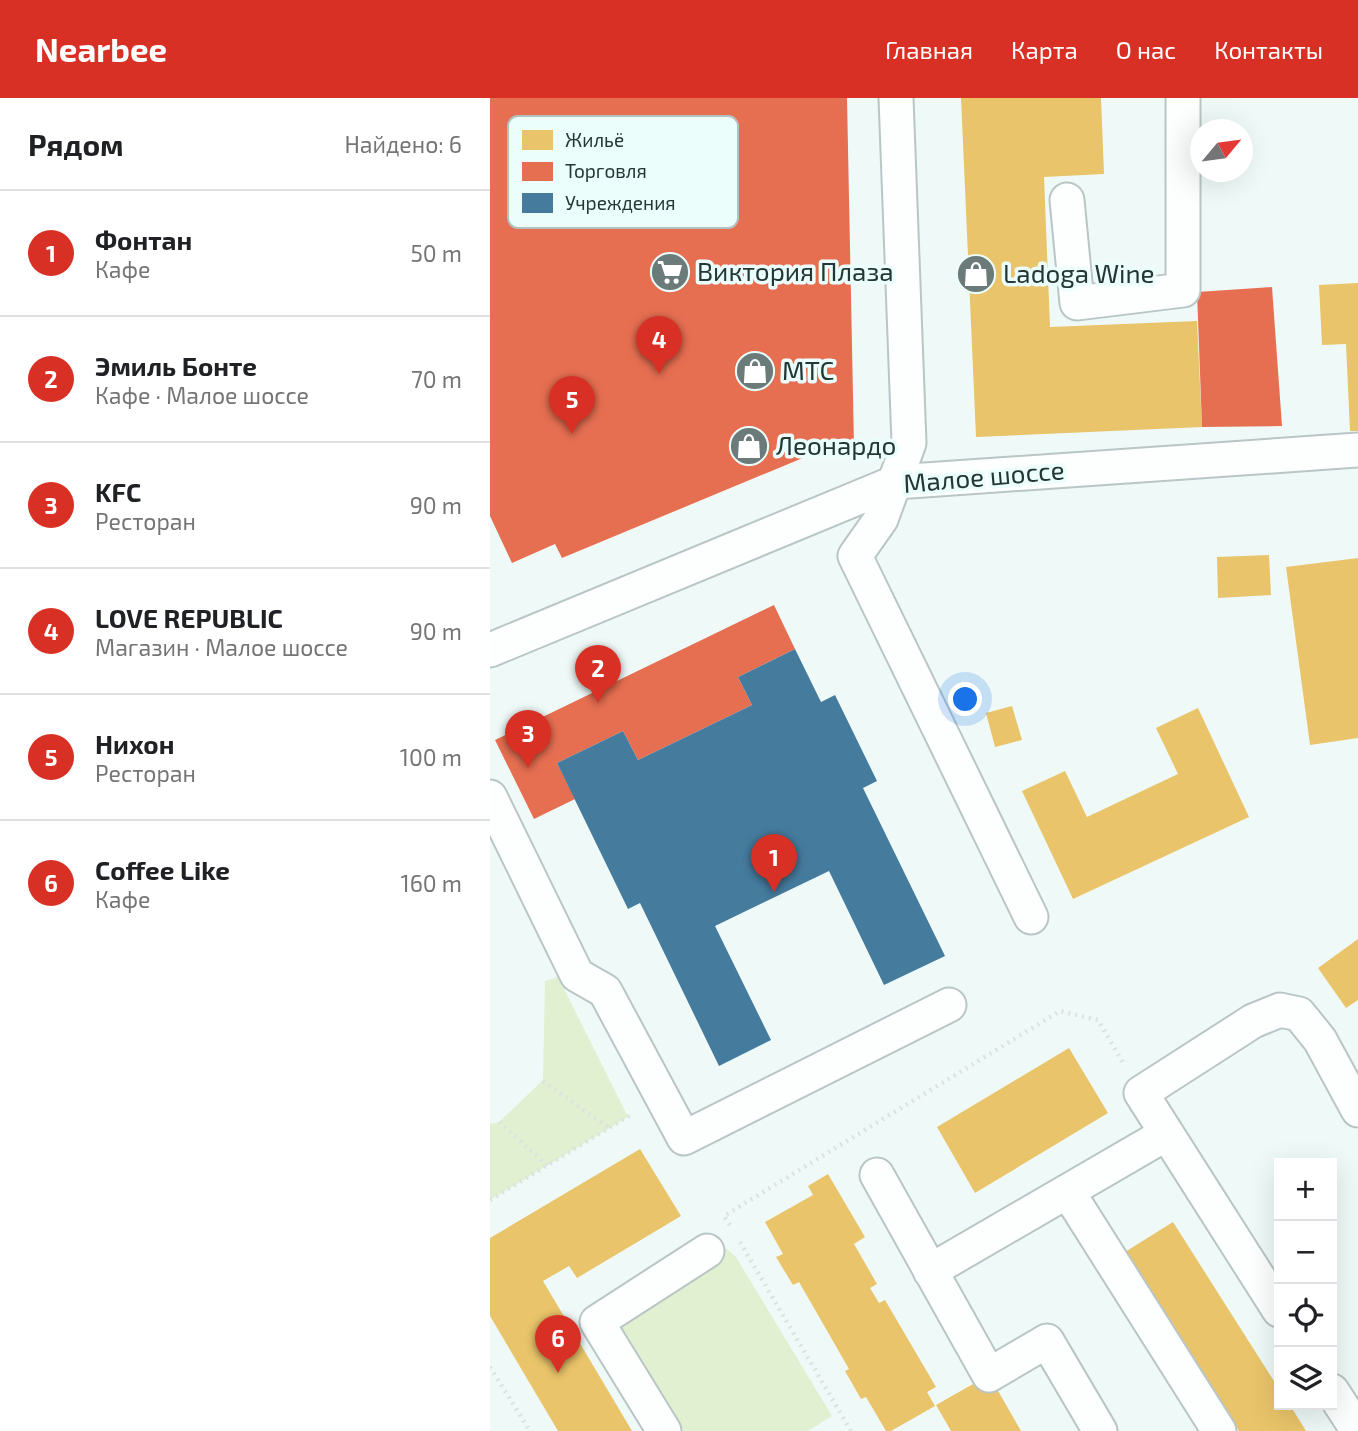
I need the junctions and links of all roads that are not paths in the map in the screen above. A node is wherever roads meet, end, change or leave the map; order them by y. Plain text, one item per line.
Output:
1 (896, 98) edge
2 (1183, 98) edge
3 (1066, 200) dead end
4 (1358, 450) edge
5 (896, 482) junction
6 (498, 641) edge
7 (490, 797) edge
8 (1031, 916) dead end
9 (949, 1005) dead end
10 (1358, 1110) edge
11 (1166, 1134) junction
12 (877, 1175) dead end
13 (1068, 1192) junction
14 (714, 1245) road end
15 (930, 1271) junction
16 (1274, 1302) edge
17 (1337, 1399) edge
18 (664, 1431) edge
19 (1100, 1431) edge
20 (1219, 1431) edge
21 (1358, 1431) edge

1 - 5 street
2 - 3 street
4 - 5 street, Малое шоссе
5 - 6 street, Малое шоссе
5 - 8 street
7 - 9 street
10 - 11 street
11 - 13 street
11 - 16 street
12 - 15 street
13 - 15 street
13 - 20 street
14 - 18 street
15 - 19 street
17 - 21 street

